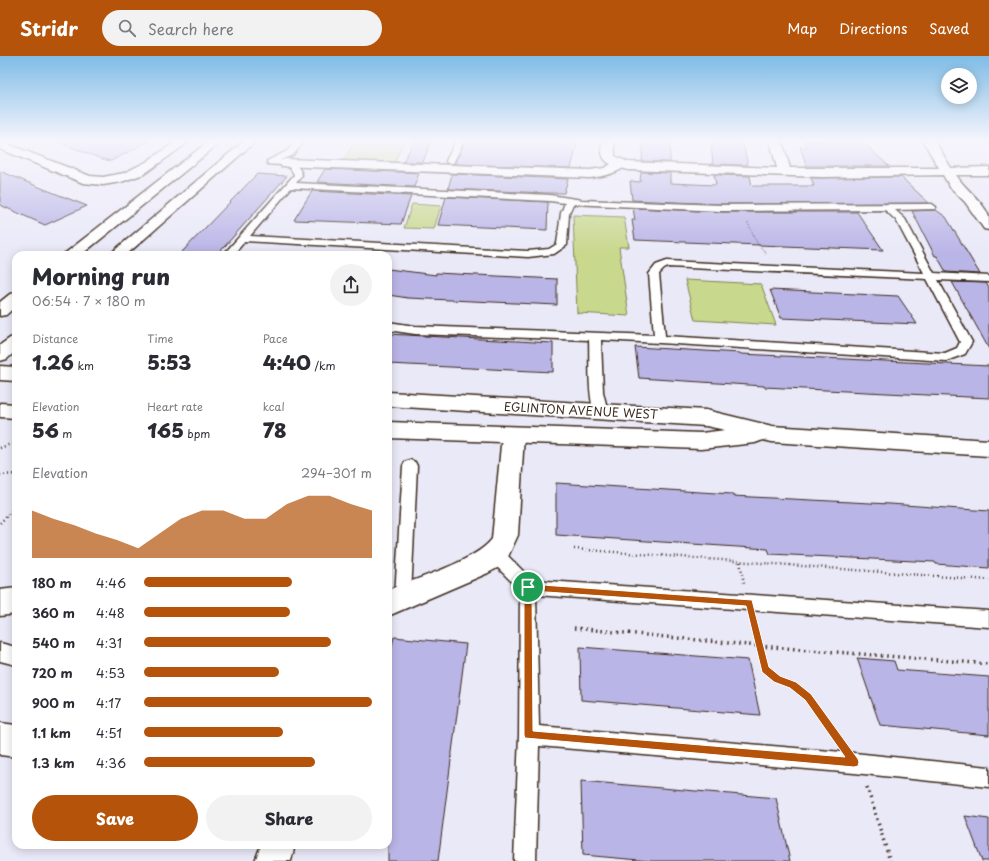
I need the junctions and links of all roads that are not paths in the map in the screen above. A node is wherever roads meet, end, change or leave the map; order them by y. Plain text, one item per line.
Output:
1 (84, 179) edge
2 (125, 179) edge
3 (167, 179) edge
4 (205, 179) edge
5 (295, 179) edge
6 (951, 179) edge
7 (289, 185) junction
8 (570, 201) junction
9 (932, 206) dead end
10 (887, 207) junction
11 (989, 226) edge
12 (242, 238) junction
13 (76, 251) edge
14 (122, 251) edge
15 (231, 251) edge
16 (929, 276) junction
17 (989, 279) edge
18 (12, 301) edge
19 (0, 311) edge
20 (392, 327) edge
21 (595, 337) junction
22 (660, 339) junction
23 (12, 345) edge
24 (0, 355) edge
25 (0, 373) edge
26 (12, 374) edge
27 (392, 399) edge
28 (0, 410) edge
29 (12, 411) edge
30 (601, 412) junction
31 (392, 430) edge
32 (772, 434) junction
33 (513, 435) junction
34 (989, 448) edge
35 (410, 466) dead end
36 (496, 554) junction
37 (528, 587) junction
38 (396, 599) edge
39 (12, 602) edge
40 (0, 604) edge
41 (989, 619) edge
42 (0, 652) edge
43 (12, 655) edge
44 (528, 735) junction
45 (0, 739) edge
46 (12, 740) edge
47 (989, 777) edge
48 (277, 849) edge
49 (273, 861) edge
50 (524, 861) edge

1 - 2 street
3 - 13 street
4 - 14 street
5 - 7 lane
6 - 11 street
7 - 8 lane
7 - 12 lane
8 - 10 lane
8 - 12 lane
9 - 10 lane
10 - 16 lane
12 - 15 lane
16 - 17 lane
16 - 22 lane
16 - 22 lane
18 - 19 street
20 - 21 lane
21 - 22 lane
21 - 30 lane
23 - 24 street
25 - 26 street
27 - 30 street, EGLINTON AVENUE WEST
28 - 29 street
30 - 32 street, EGLINTON AVENUE WEST
31 - 33 street, EGLINTON AVENUE WEST
32 - 33 street, EGLINTON AVENUE WEST
32 - 34 street, EGLINTON AVENUE WEST
33 - 36 street
35 - 38 lane
36 - 37 lane
36 - 38 street
37 - 41 lane
37 - 44 lane
39 - 40 street
42 - 43 lane
44 - 47 lane
44 - 50 lane
45 - 46 street
48 - 49 street

